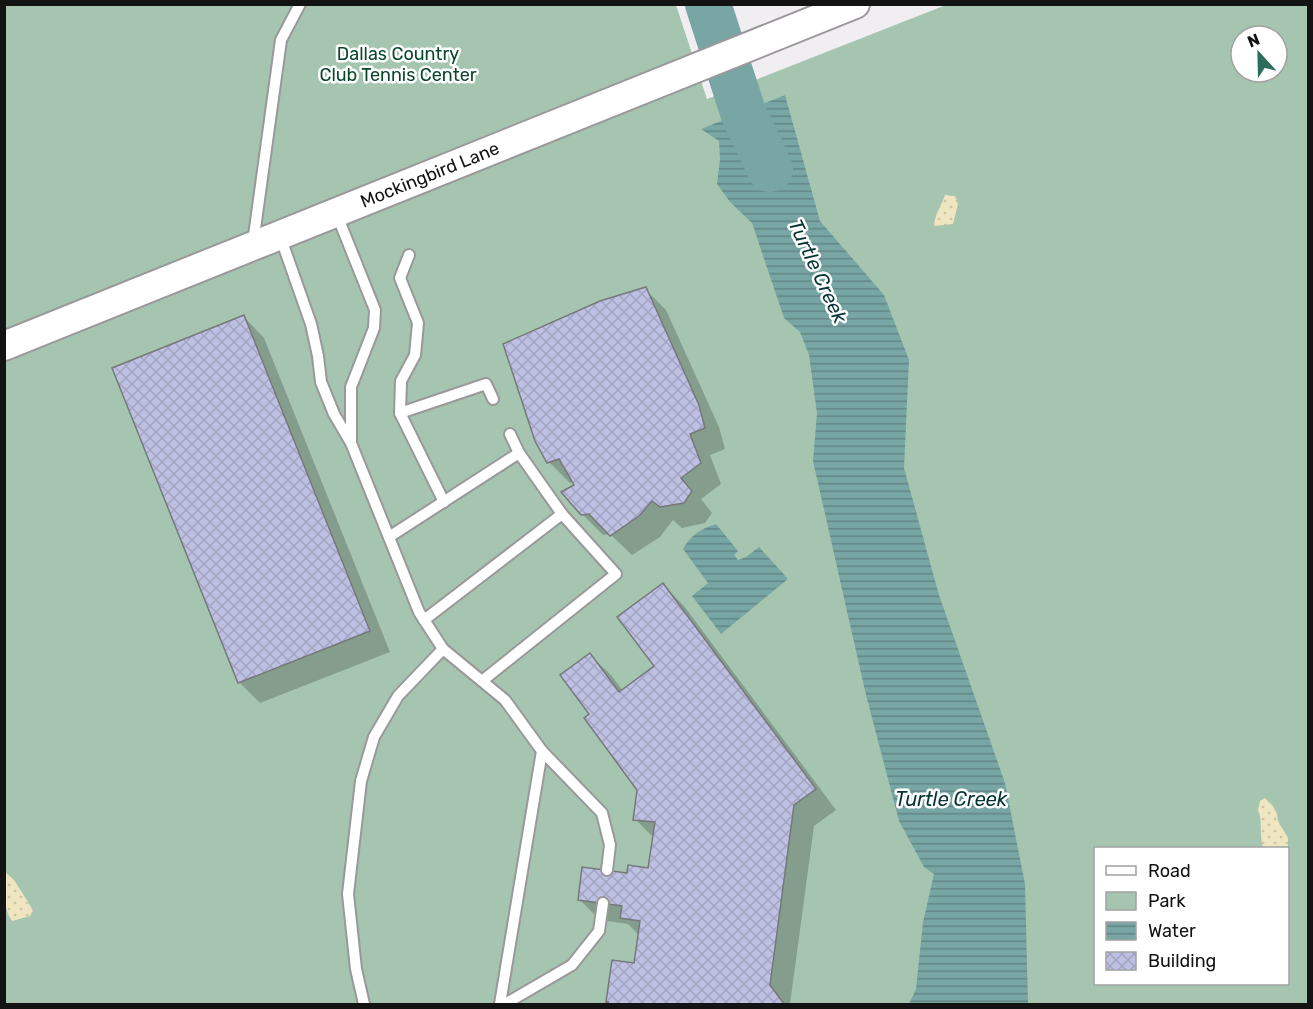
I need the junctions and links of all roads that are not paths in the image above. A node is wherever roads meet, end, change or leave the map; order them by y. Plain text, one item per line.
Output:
1 (300, 4) edge
2 (855, 4) edge
3 (337, 213) junction
4 (280, 236) junction
5 (253, 247) junction
6 (409, 255) dead end
7 (4, 346) edge
8 (493, 399) dead end
9 (400, 413) junction
10 (510, 434) dead end
11 (351, 443) junction
12 (519, 453) junction
13 (444, 502) junction
14 (562, 514) junction
15 (389, 537) junction
16 (424, 620) junction
17 (443, 650) junction
18 (482, 681) junction
19 (542, 751) junction
20 (607, 870) dead end
21 (603, 903) dead end
22 (364, 1005) edge
23 (500, 1005) edge
24 (505, 1005) edge

1 - 5 lane
2 - 3 main road, Mockingbird Lane
3 - 4 main road, Mockingbird Lane
3 - 11 lane
4 - 5 main road, Mockingbird Lane
4 - 11 lane
5 - 7 main road, Mockingbird Lane
6 - 9 lane
8 - 9 lane
9 - 13 lane
10 - 12 lane
11 - 15 lane
12 - 13 lane
12 - 14 lane
13 - 15 lane
14 - 16 lane
14 - 18 lane
15 - 16 lane
16 - 17 lane
17 - 18 lane
17 - 22 lane
18 - 19 lane
19 - 20 lane
19 - 23 lane
21 - 24 lane

